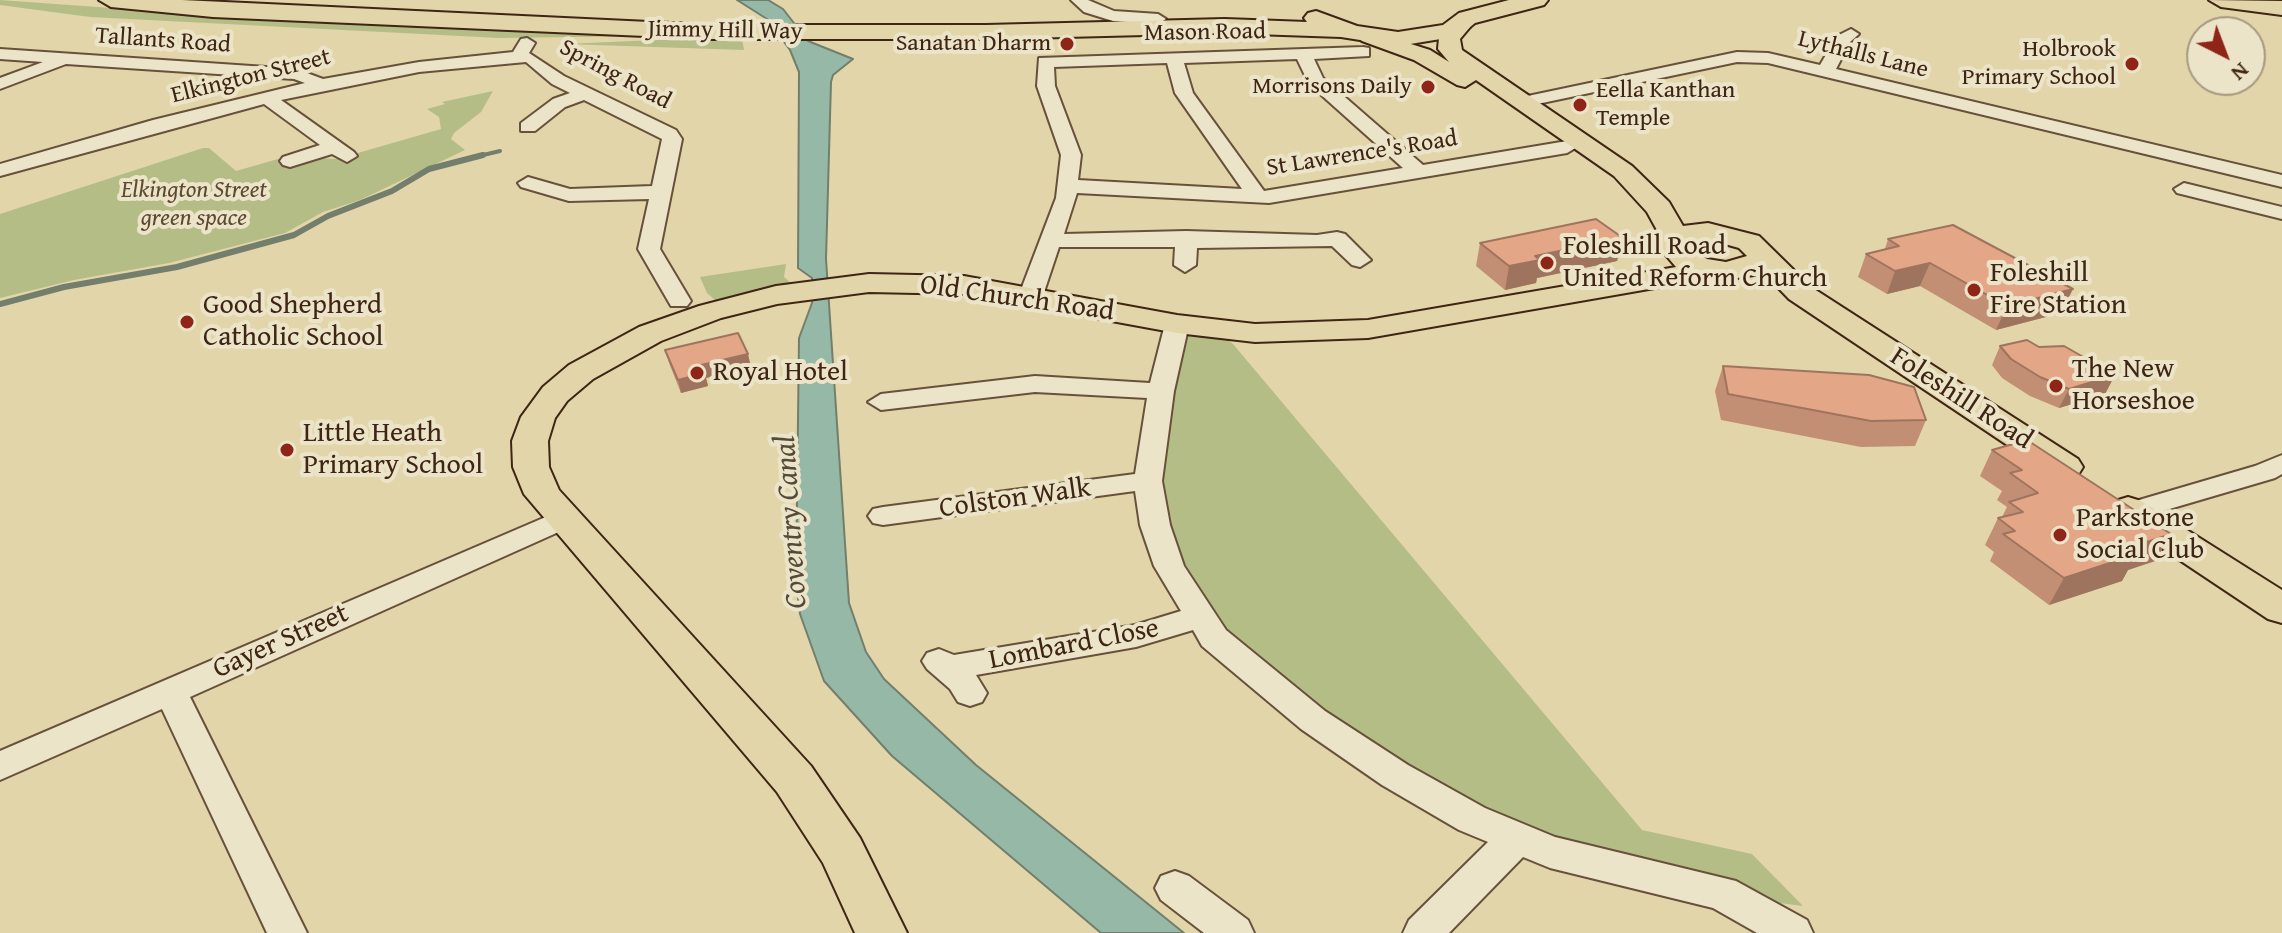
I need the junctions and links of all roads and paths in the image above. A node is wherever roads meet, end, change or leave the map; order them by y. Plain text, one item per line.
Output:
1 (111, 0) edge
2 (215, 0) edge
3 (1079, 0) edge
4 (1312, 0) edge
5 (1536, 0) edge
6 (2221, 0) edge
7 (2271, 0) edge
8 (2282, 1) edge
9 (2282, 8) edge
10 (1459, 15) edge
11 (1158, 19) junction
12 (749, 28) junction
13 (812, 29) junction
14 (1340, 30) junction
15 (1851, 34) dead end
16 (1366, 44) junction
17 (523, 50) joint
18 (0, 54) edge
19 (1304, 55) junction
20 (1174, 57) junction
21 (67, 58) junction
22 (1826, 71) junction
23 (0, 84) edge
24 (319, 85) junction
25 (586, 93) junction
26 (266, 97) junction
27 (1523, 102) junction
28 (528, 127) dead end
29 (1567, 147) junction
30 (290, 161) dead end
31 (0, 170) edge
32 (1419, 172) junction
33 (2282, 181) edge
34 (528, 183) dead end
35 (1068, 186) junction
36 (2184, 189) dead end
37 (660, 192) junction
38 (1258, 197) junction
39 (1650, 200) junction
40 (2282, 213) edge
41 (1708, 231) junction
42 (1186, 238) junction
43 (1051, 240) junction
44 (1672, 245) junction
45 (1762, 257) junction
46 (1360, 260) dead end
47 (1185, 265) dead end
48 (1714, 270) junction
49 (1638, 281) junction
50 (1800, 293) junction
51 (1031, 295) junction
52 (679, 301) dead end
53 (1177, 324) junction
54 (1161, 391) junction
55 (881, 402) dead end
56 (2282, 463) edge
57 (1148, 481) junction
58 (2132, 511) junction
59 (883, 516) dead end
60 (562, 519) junction
61 (2282, 609) edge
62 (1198, 617) junction
63 (951, 673) dead end
64 (170, 691) junction
65 (0, 766) edge
66 (1517, 838) junction
67 (1175, 888) dead end
68 (287, 933) edge
69 (881, 933) edge
70 (1234, 933) edge
71 (1423, 933) edge
72 (1793, 933) edge

1 - 12 highway, Jimmy Hill Way
2 - 12 highway, Jimmy Hill Way
3 - 11 street
4 - 11 highway, Jimmy Hill Way
4 - 14 highway
5 - 10 highway
6 - 9 highway
7 - 8 highway
10 - 16 highway
10 - 27 main road
11 - 13 highway, Jimmy Hill Way
12 - 13 highway, Jimmy Hill Way
13 - 14 highway, Jimmy Hill Way
14 - 16 highway
15 - 22 street
16 - 19 street, Mason Road
16 - 29 main road
17 - 24 street, Elkington Street
17 - 25 street, Spring Road
18 - 21 street, Tallants Road
19 - 20 street, Mason Road
19 - 32 street
20 - 35 street, Mason Road
20 - 38 street
21 - 23 street
21 - 24 street, Tallants Road
22 - 27 street, Lythalls Lane
22 - 33 street, Lythalls Lane
24 - 26 street, Elkington Street
25 - 28 street
25 - 37 street, Spring Road
26 - 30 street
26 - 31 street, Elkington Street
27 - 39 main road
29 - 32 street, St Lawrence's Road
29 - 39 main road
32 - 38 street, St Lawrence's Road
34 - 37 street
35 - 38 street, St Lawrence's Road
35 - 43 street
36 - 40 street
37 - 52 street, Spring Road
39 - 41 main road
39 - 44 main road
41 - 44 main road
41 - 45 main road, Foleshill Road
42 - 43 street
42 - 46 street
42 - 47 street
43 - 51 street
44 - 48 main road
44 - 49 main road
45 - 48 main road, Old Church Road
45 - 50 main road, Foleshill Road
48 - 49 main road, Old Church Road
48 - 50 main road, Foleshill Road
49 - 53 main road, Old Church Road
50 - 58 main road, Foleshill Road
51 - 53 main road, Old Church Road
51 - 60 main road, Old Church Road
53 - 54 street
54 - 55 street
54 - 57 street
56 - 58 street
57 - 59 street, Colston Walk
57 - 62 street
58 - 61 main road, Foleshill Road
60 - 64 street, Gayer Street
60 - 69 main road, Old Church Road
62 - 63 street, Lombard Close
62 - 66 street
64 - 65 street, Gayer Street
64 - 68 street
66 - 71 street
66 - 72 street
67 - 70 street

